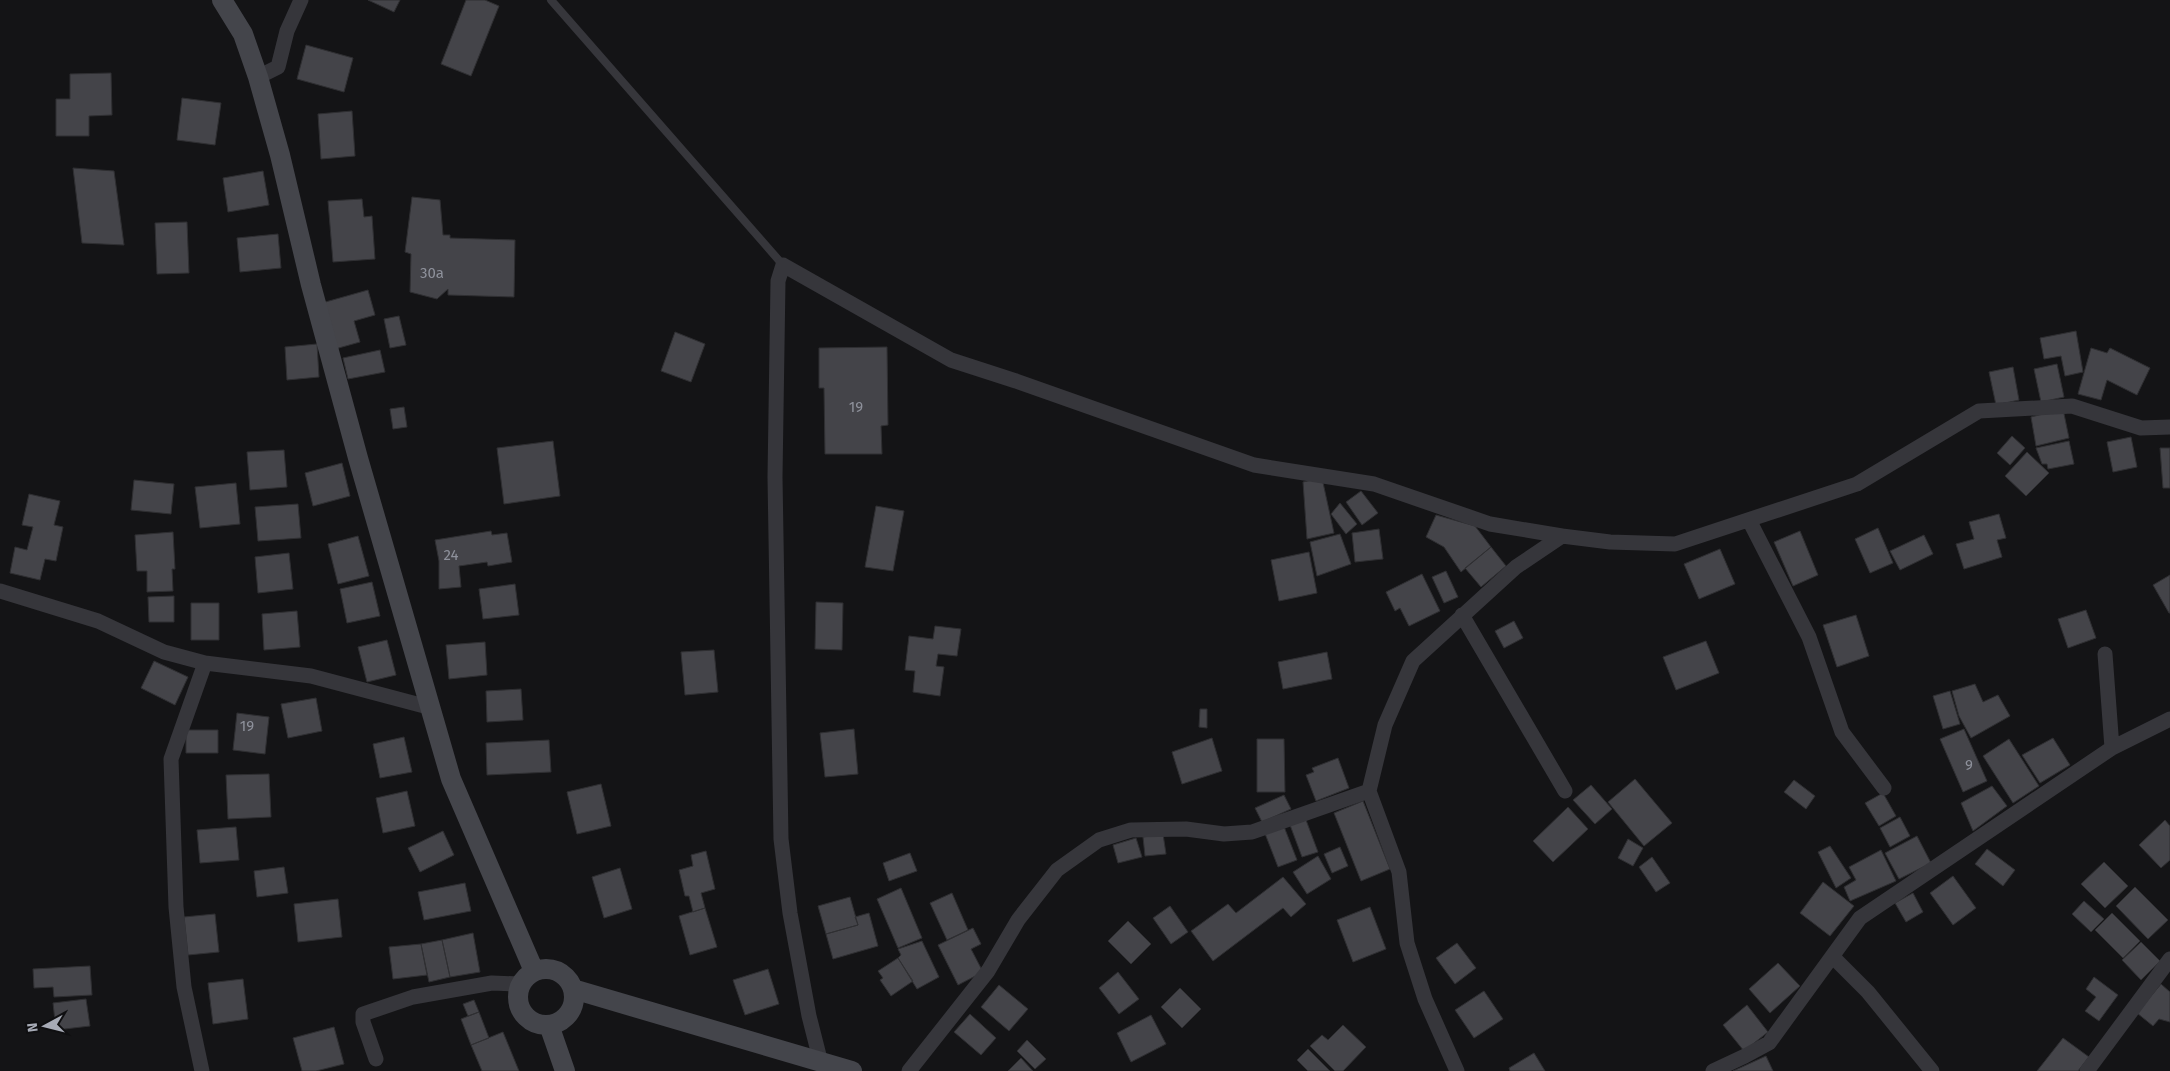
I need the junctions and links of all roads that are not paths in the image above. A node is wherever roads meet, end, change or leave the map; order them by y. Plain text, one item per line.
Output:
1 (222, 0) edge
2 (301, 0) edge
3 (551, 0) edge
4 (258, 76) junction
5 (784, 265) junction
6 (2170, 426) edge
7 (1749, 520) junction
8 (1562, 536) junction
9 (0, 591) edge
10 (1462, 615) junction
11 (2105, 654) dead end
12 (205, 663) junction
13 (428, 707) junction
14 (2170, 720) edge
15 (2112, 748) junction
16 (1884, 788) dead end
17 (1369, 791) junction
18 (1565, 791) dead end
19 (1833, 957) junction
20 (2170, 959) edge
21 (527, 977) junction
22 (573, 989) junction
23 (549, 1025) junction
24 (376, 1059) dead end
25 (821, 1063) junction
26 (202, 1071) edge
27 (565, 1071) edge
28 (852, 1071) edge
29 (909, 1071) edge
30 (1457, 1071) edge
31 (1712, 1071) edge
32 (1932, 1071) edge
33 (2087, 1071) edge

1 - 4 main road
2 - 4 street
3 - 5 lane
4 - 13 main road
5 - 8 street
5 - 25 street
6 - 7 street
7 - 8 street
7 - 16 street
8 - 10 street
9 - 12 street
10 - 17 street
10 - 18 street
11 - 15 street
12 - 13 street
12 - 26 street
13 - 21 main road
14 - 15 street
15 - 19 street
17 - 29 street
17 - 30 street
19 - 31 street
19 - 32 street
20 - 33 street
21 - 22 main road
21 - 23 main road
21 - 24 street
22 - 23 main road
22 - 25 main road
23 - 27 main road
25 - 28 main road

